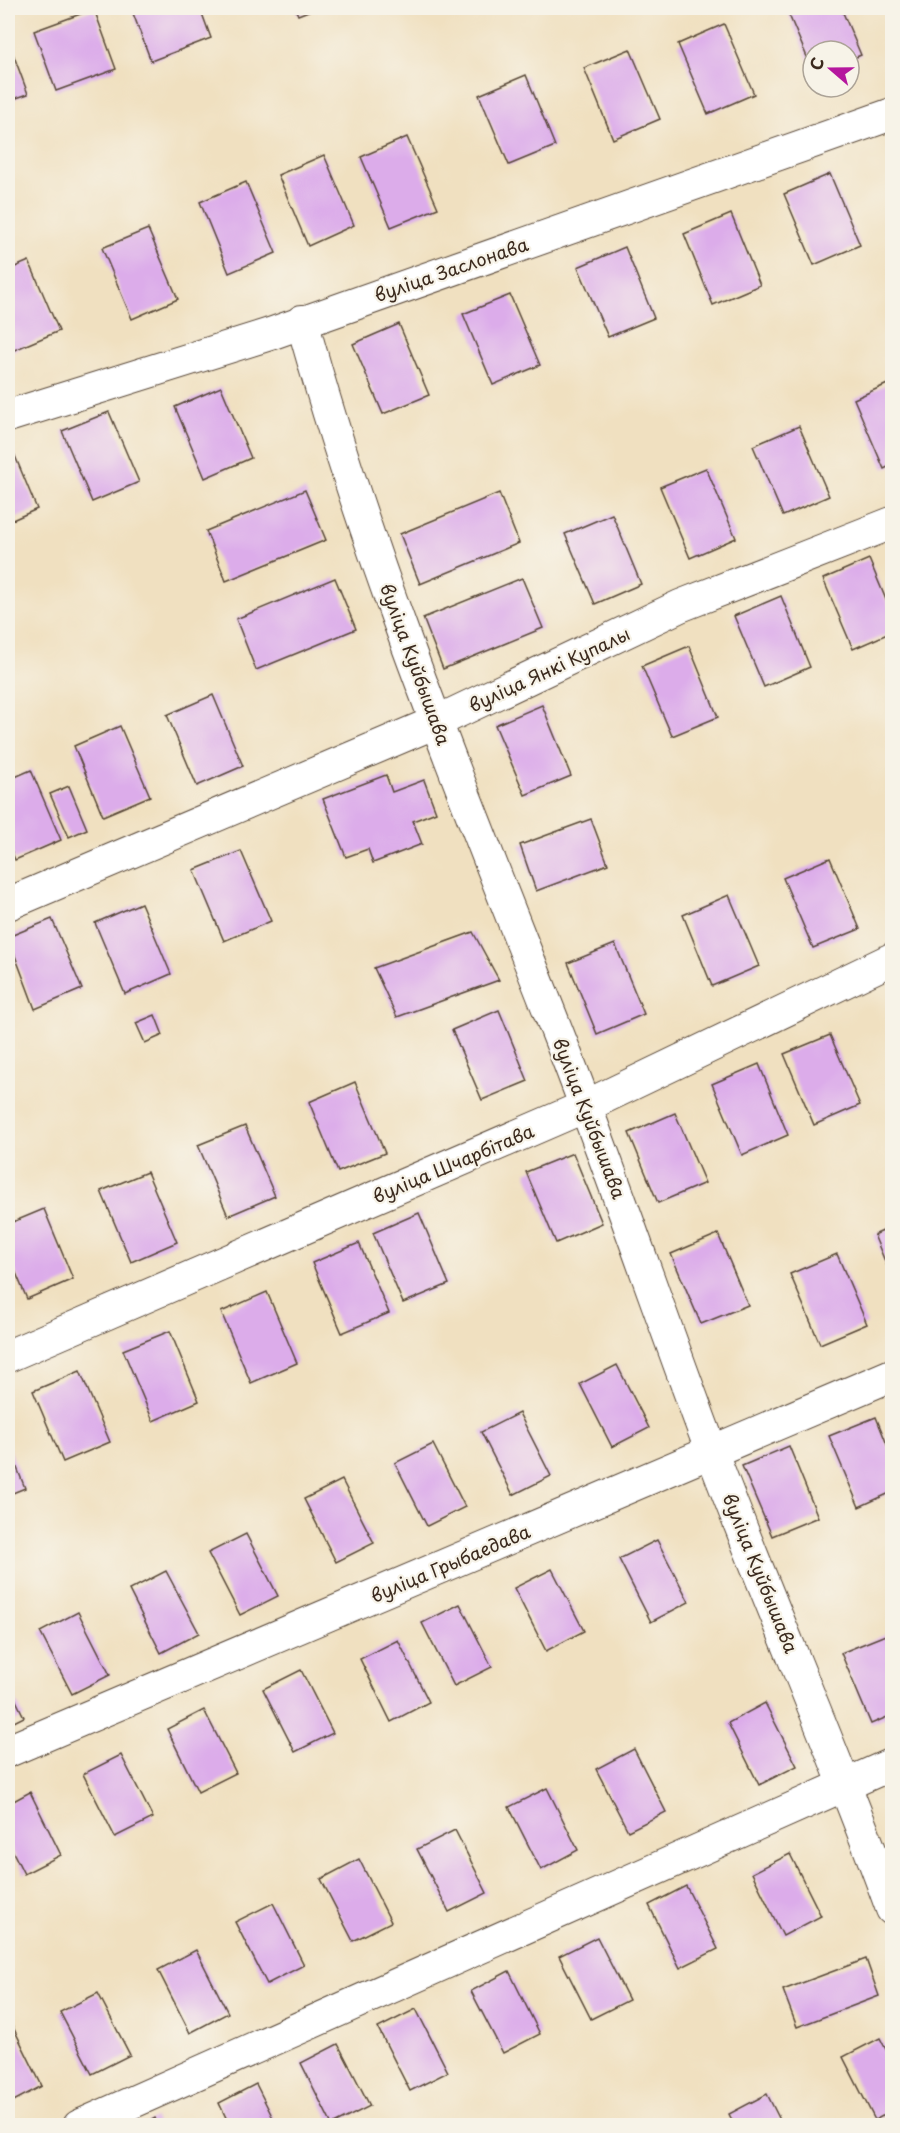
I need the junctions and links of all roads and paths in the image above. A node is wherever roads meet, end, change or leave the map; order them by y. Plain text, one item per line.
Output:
1 (892, 114) edge
2 (302, 321) junction
3 (8, 416) edge
4 (892, 523) edge
5 (436, 722) junction
6 (8, 903) edge
7 (892, 959) edge
8 (586, 1106) junction
9 (8, 1356) edge
10 (892, 1376) edge
11 (712, 1453) junction
12 (8, 1751) edge
13 (892, 1764) edge
14 (847, 1785) junction
15 (892, 1909) edge
16 (80, 2126) edge

1 - 2 street, вуліца Заслонава
2 - 3 street, вуліца Заслонава
2 - 5 street, вуліца Куйбышава
4 - 5 street, вуліца Янкі Купалы
5 - 6 street, вуліца Янкі Купалы
5 - 8 street, вуліца Куйбышава
7 - 8 street, вуліца Шчарбітава
8 - 9 street, вуліца Шчарбітава
8 - 11 street, вуліца Куйбышава
10 - 11 street, вуліца Грыбаедава
11 - 12 street, вуліца Грыбаедава
11 - 14 street, вуліца Куйбышава
13 - 14 street
14 - 15 street, вуліца Куйбышава
14 - 16 street

